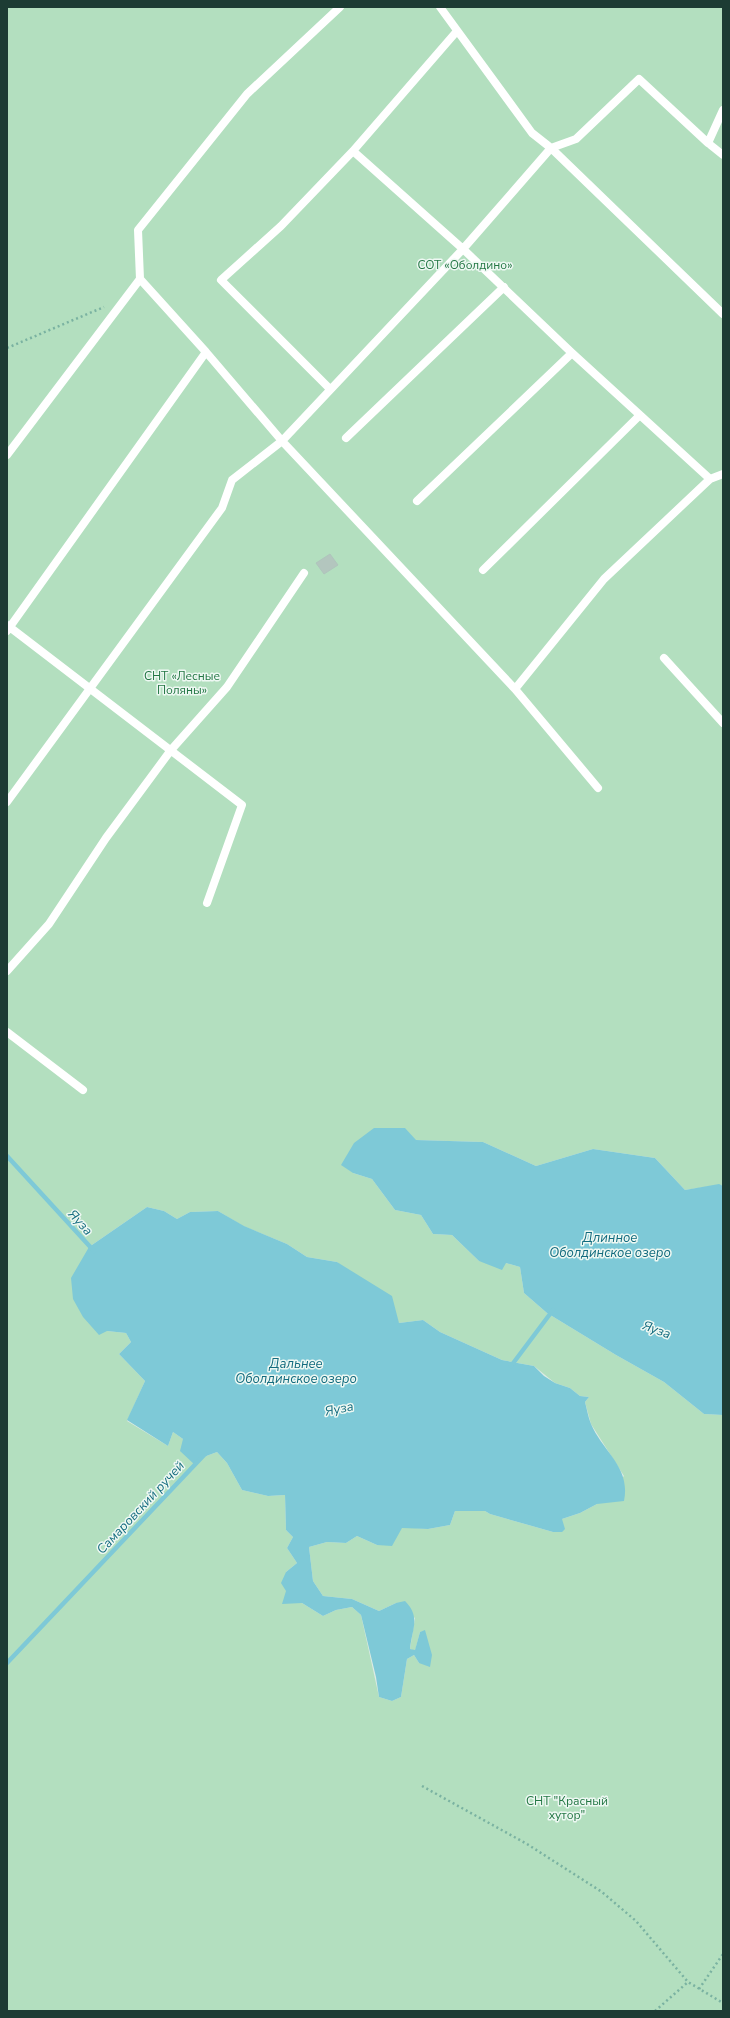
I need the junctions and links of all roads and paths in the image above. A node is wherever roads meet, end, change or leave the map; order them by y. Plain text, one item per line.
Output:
1 (340, 7) edge
2 (440, 7) edge
3 (457, 31) junction
4 (723, 110) edge
5 (708, 143) junction
6 (551, 148) junction
7 (353, 151) junction
8 (723, 156) edge
9 (463, 249) junction
10 (140, 279) junction
11 (504, 287) junction
12 (125, 299) junction
13 (723, 314) edge
14 (7, 348) edge
15 (206, 352) junction
16 (572, 353) junction
17 (330, 389) junction
18 (640, 415) junction
19 (346, 438) dead end
20 (282, 441) junction
21 (7, 455) edge
22 (723, 474) edge
23 (710, 478) junction
24 (417, 501) dead end
25 (483, 570) dead end
26 (304, 573) dead end
27 (8, 628) edge
28 (664, 658) dead end
29 (91, 688) junction
30 (515, 689) junction
31 (723, 723) edge
32 (171, 750) junction
33 (598, 788) dead end
34 (7, 802) edge
35 (207, 903) dead end
36 (7, 971) edge
37 (7, 1032) edge
38 (83, 1090) dead end
39 (422, 1786) dead end
40 (723, 1954) edge
41 (688, 1982) junction
42 (699, 1989) junction
43 (723, 2003) edge
44 (655, 2011) edge

1 - 10 lane
2 - 3 lane
3 - 6 lane
3 - 7 lane
4 - 5 lane
5 - 6 lane
5 - 8 lane
6 - 9 lane
6 - 13 lane
7 - 9 lane
7 - 17 lane
9 - 11 lane
9 - 17 lane
10 - 12 lane
10 - 15 lane
11 - 16 lane
11 - 19 lane
12 - 14 path
12 - 21 lane
15 - 20 lane
15 - 27 lane
16 - 18 lane
16 - 24 lane
17 - 20 lane
18 - 23 lane
18 - 25 lane
20 - 29 lane
20 - 30 lane
22 - 23 lane
23 - 30 lane
26 - 32 lane
27 - 29 lane
28 - 31 lane
29 - 32 lane
29 - 34 lane
30 - 33 lane
32 - 35 lane
32 - 36 lane
37 - 38 lane
39 - 41 path
40 - 42 path
41 - 42 path
41 - 44 path
42 - 43 path

